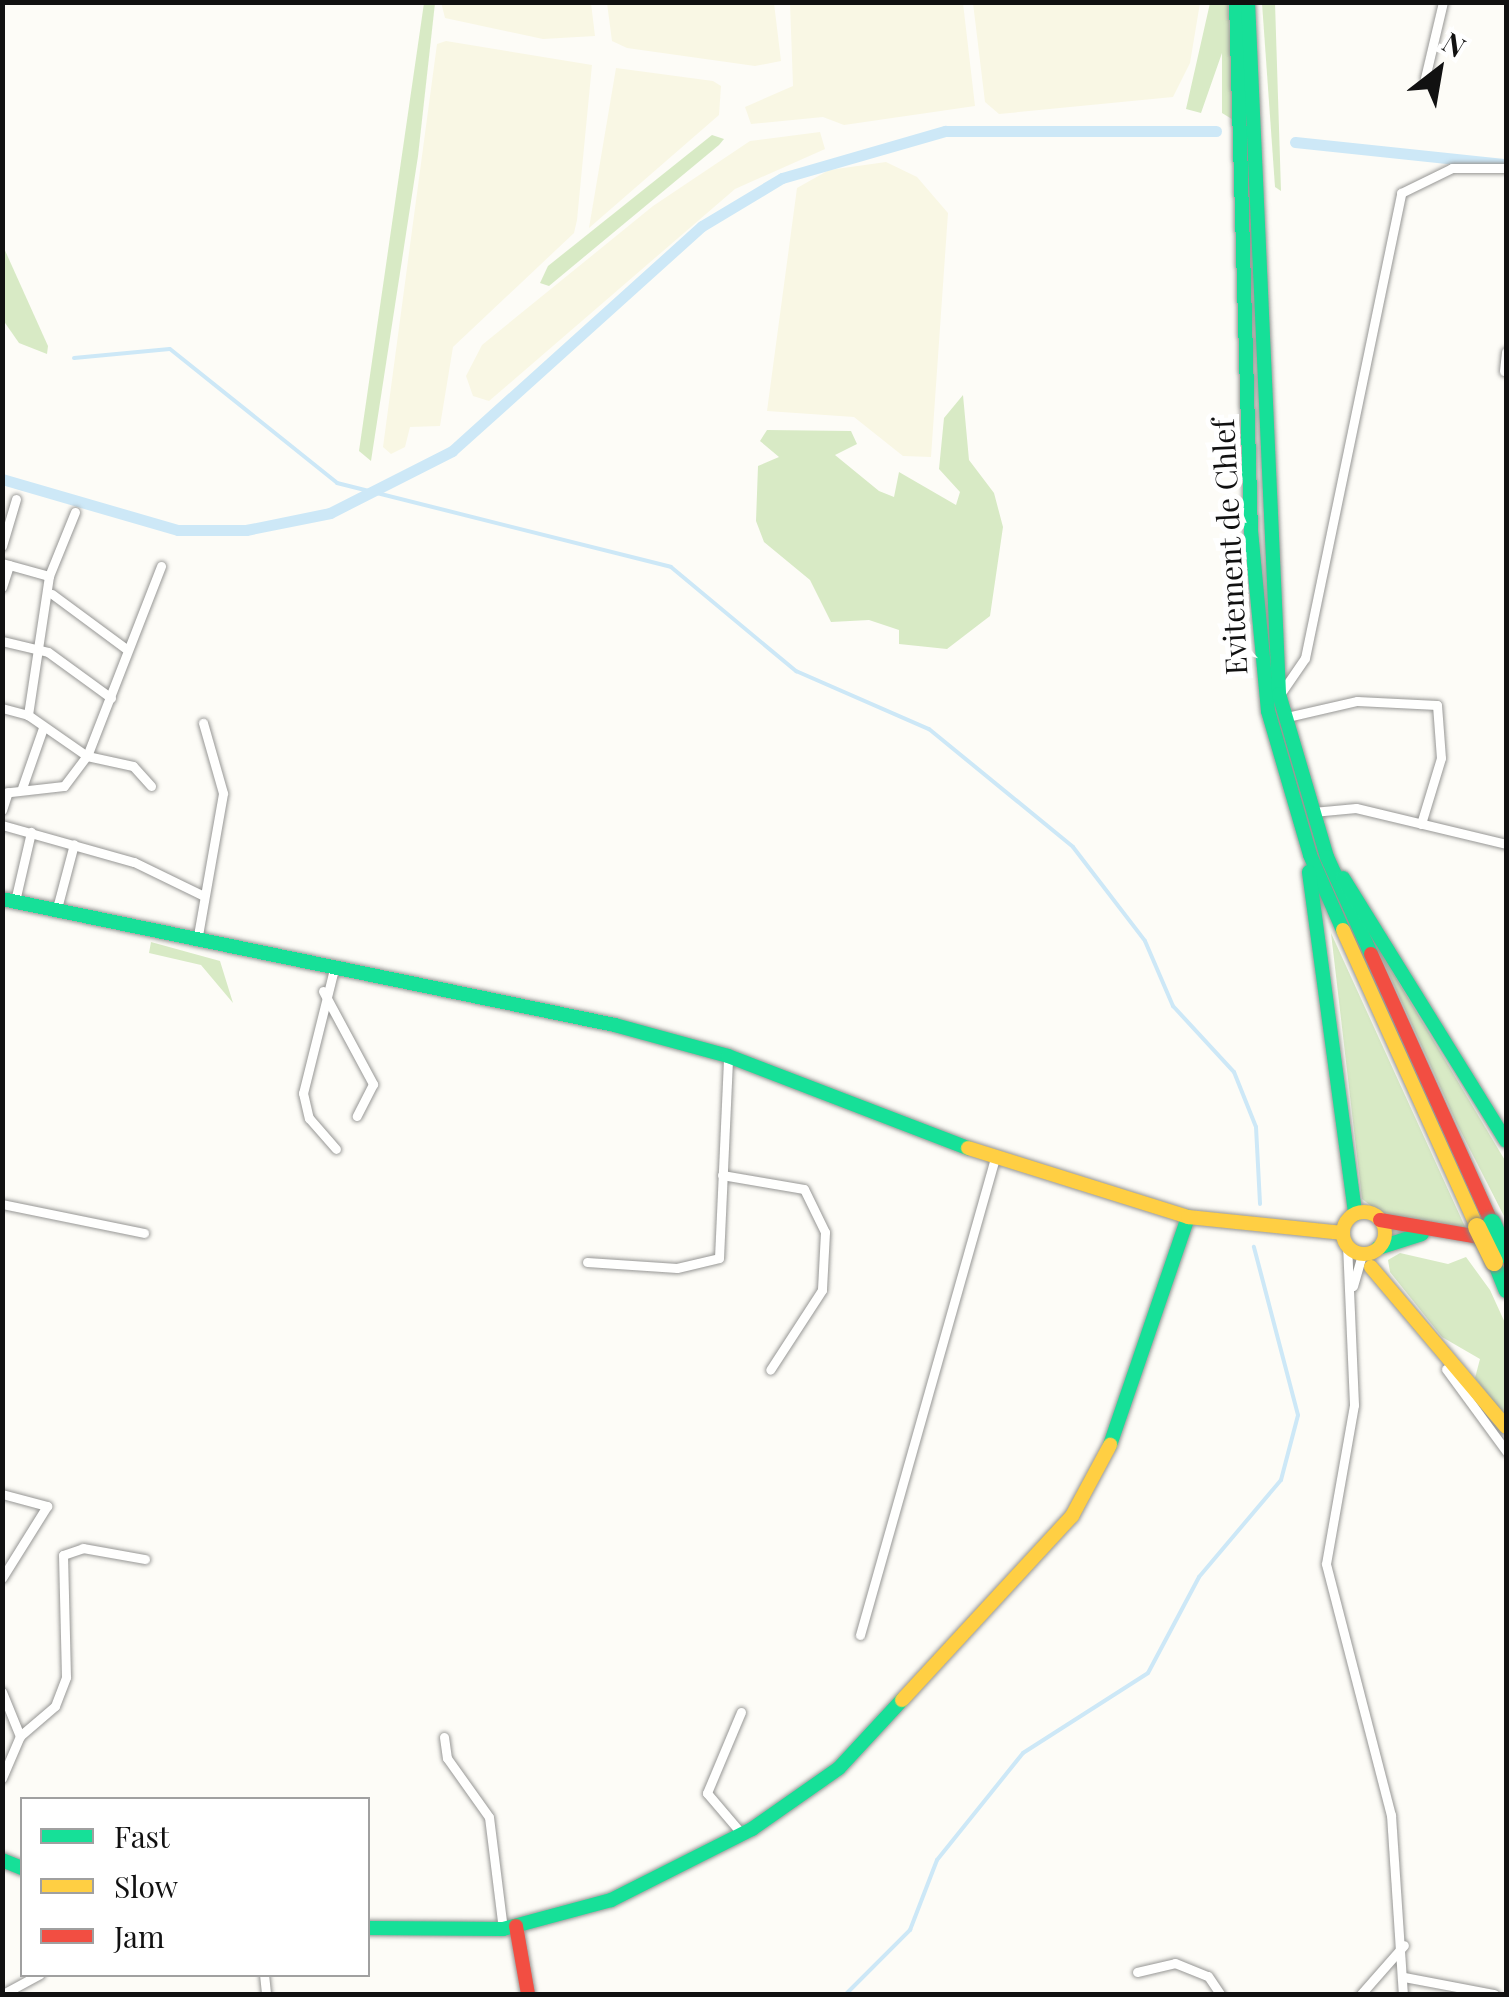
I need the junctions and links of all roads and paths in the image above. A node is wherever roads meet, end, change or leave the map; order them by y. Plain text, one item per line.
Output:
1 (1236, 2) edge
2 (1248, 2) edge
3 (1443, 2) edge
4 (1425, 78) dead end
5 (1506, 168) edge
6 (1506, 352) edge
7 (1504, 371) dead end
8 (16, 499) dead end
9 (74, 512) dead end
10 (2, 546) edge
11 (6, 564) edge
12 (161, 566) dead end
13 (49, 576) junction
14 (2, 587) edge
15 (52, 594) junction
16 (2, 640) edge
17 (125, 648) junction
18 (37, 650) junction
19 (1279, 694) junction
20 (111, 698) junction
21 (2, 708) edge
22 (28, 715) junction
23 (1284, 718) junction
24 (203, 723) dead end
25 (42, 728) junction
26 (86, 756) junction
27 (151, 786) dead end
28 (22, 788) junction
29 (5, 792) edge
30 (2, 810) edge
31 (1303, 815) junction
32 (2, 824) edge
33 (1421, 824) junction
34 (30, 832) junction
35 (74, 844) junction
36 (1506, 844) edge
37 (1326, 857) junction
38 (202, 896) junction
39 (9, 900) edge
40 (56, 912) junction
41 (197, 940) junction
42 (334, 969) junction
43 (324, 991) junction
44 (728, 1056) junction
45 (357, 1116) dead end
46 (1506, 1141) edge
47 (336, 1150) dead end
48 (995, 1160) junction
49 (722, 1174) junction
50 (2, 1204) edge
51 (1355, 1214) junction
52 (1188, 1217) junction
53 (1380, 1220) junction
54 (1485, 1225) junction
55 (144, 1233) dead end
56 (1423, 1234) junction
57 (1506, 1241) edge
58 (1361, 1250) junction
59 (1500, 1258) edge
60 (588, 1262) dead end
61 (1352, 1289) junction
62 (1506, 1291) edge
63 (770, 1370) dead end
64 (1506, 1427) edge
65 (1506, 1452) edge
66 (2, 1494) edge
67 (144, 1559) dead end
68 (2, 1578) edge
69 (860, 1635) dead end
70 (2, 1692) edge
71 (741, 1712) dead end
72 (20, 1736) junction
73 (444, 1737) dead end
74 (2, 1778) edge
75 (742, 1834) junction
76 (370, 1928) edge
77 (510, 1928) junction
78 (1404, 1945) junction
79 (1137, 1972) dead end
80 (34, 1977) edge
81 (1404, 1977) junction
82 (3, 1994) edge
83 (528, 1994) edge
84 (1220, 1994) edge
85 (1361, 1994) edge
86 (1404, 1994) edge
87 (1494, 1994) edge

1 - 31 main road, Evitement de Chlef
2 - 19 main road, Evitement de Chlef
3 - 4 street
5 - 19 street
6 - 7 street
8 - 10 street
9 - 13 street
11 - 13 street
11 - 14 street
12 - 17 street
13 - 15 street
15 - 17 street
15 - 18 street
16 - 18 street
17 - 20 street
18 - 20 street
18 - 22 street
19 - 23 main road, Evitement de Chlef
20 - 26 street
21 - 22 street
22 - 25 street
23 - 31 main road, Evitement de Chlef
23 - 33 street
24 - 38 street
25 - 26 street
25 - 28 street
26 - 27 street
26 - 28 street
28 - 29 street
29 - 30 street
31 - 33 street
31 - 37 main road, Evitement de Chlef
31 - 51 main road
31 - 54 main road, Evitement de Chlef
32 - 34 street
33 - 36 street
34 - 35 street
34 - 39 street
35 - 38 street
35 - 40 street
37 - 46 main road
37 - 54 main road, Evitement de Chlef
38 - 41 street
39 - 40 main road
40 - 41 main road
41 - 42 main road
42 - 43 street
42 - 44 main road
43 - 45 street
43 - 47 street
44 - 48 main road
44 - 49 street
48 - 52 main road
48 - 69 street
49 - 60 street
49 - 63 street
50 - 55 street
51 - 53 main road
51 - 58 main road
52 - 58 main road
52 - 75 main road
53 - 56 main road
53 - 58 main road
54 - 59 main road, bridge
56 - 57 main road
56 - 58 main road
58 - 61 street
58 - 61 street
58 - 64 main road
58 - 65 street
59 - 62 main road
61 - 78 street
66 - 68 street
67 - 72 street
70 - 72 street
71 - 75 street
72 - 74 street
73 - 77 street
75 - 77 main road
76 - 77 main road
77 - 83 main road
78 - 81 street
78 - 85 street
79 - 84 street
80 - 82 street
81 - 86 street
81 - 87 street

